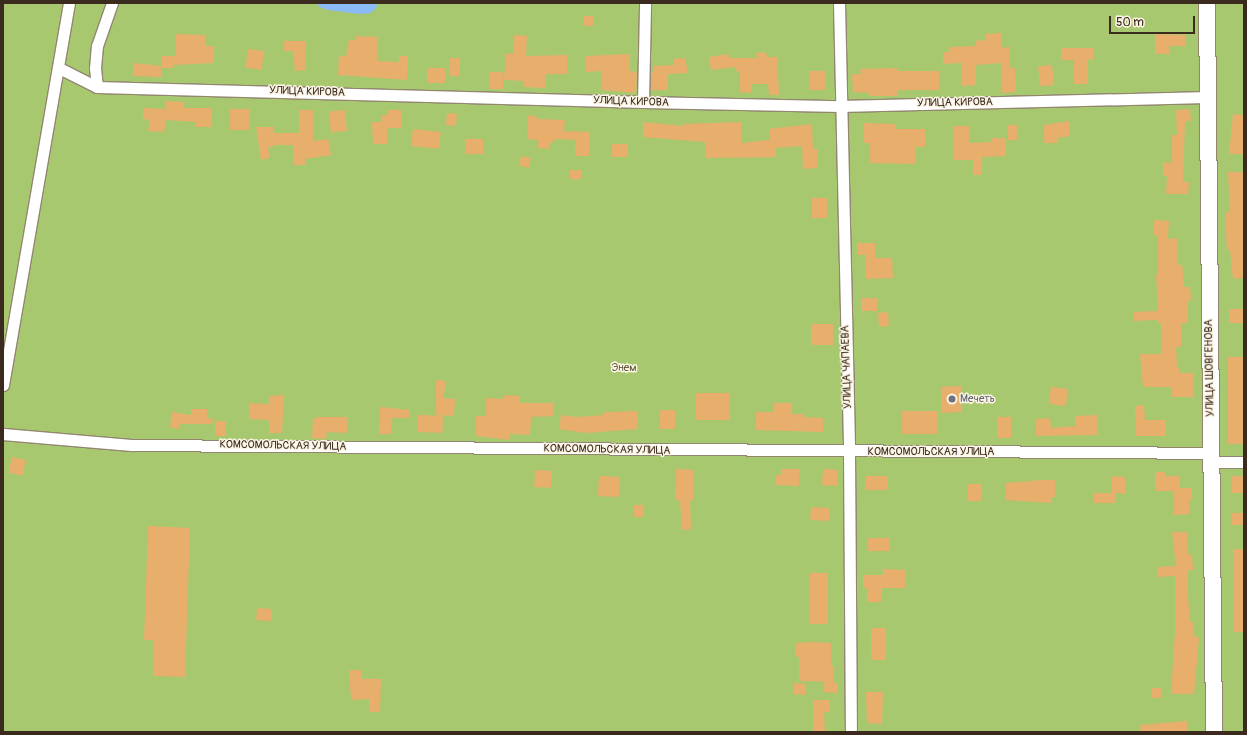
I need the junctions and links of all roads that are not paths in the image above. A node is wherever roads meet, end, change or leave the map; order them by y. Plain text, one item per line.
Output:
1 (69, 3) edge
2 (112, 3) edge
3 (645, 3) edge
4 (839, 3) edge
5 (1207, 3) edge
6 (59, 68) junction
7 (97, 87) junction
8 (1207, 97) junction
9 (643, 102) junction
10 (840, 106) junction
11 (3, 385) edge
12 (3, 434) edge
13 (849, 452) junction
14 (1211, 458) junction
15 (1244, 462) edge
16 (850, 732) edge
17 (1214, 732) edge

1 - 6 street
2 - 7 street
3 - 9 street
4 - 10 street, УЛИЦА ЧАПАЕВА
5 - 8 street, УЛИЦА ШОВГЕНОВА
6 - 7 street, УЛИЦА КИРОВА
6 - 11 street
7 - 9 street, УЛИЦА КИРОВА
8 - 10 street, УЛИЦА КИРОВА
8 - 14 street, УЛИЦА ШОВГЕНОВА
9 - 10 street, УЛИЦА КИРОВА
10 - 13 street, УЛИЦА ЧАПАЕВА
12 - 13 street, КОМСОМОЛЬСКАЯ УЛИЦА
13 - 14 street, КОМСОМОЛЬСКАЯ УЛИЦА
13 - 16 street, УЛИЦА ЧАПАЕВА
14 - 15 street, КОМСОМОЛЬСКАЯ УЛИЦА
14 - 17 street, УЛИЦА ШОВГЕНОВА

